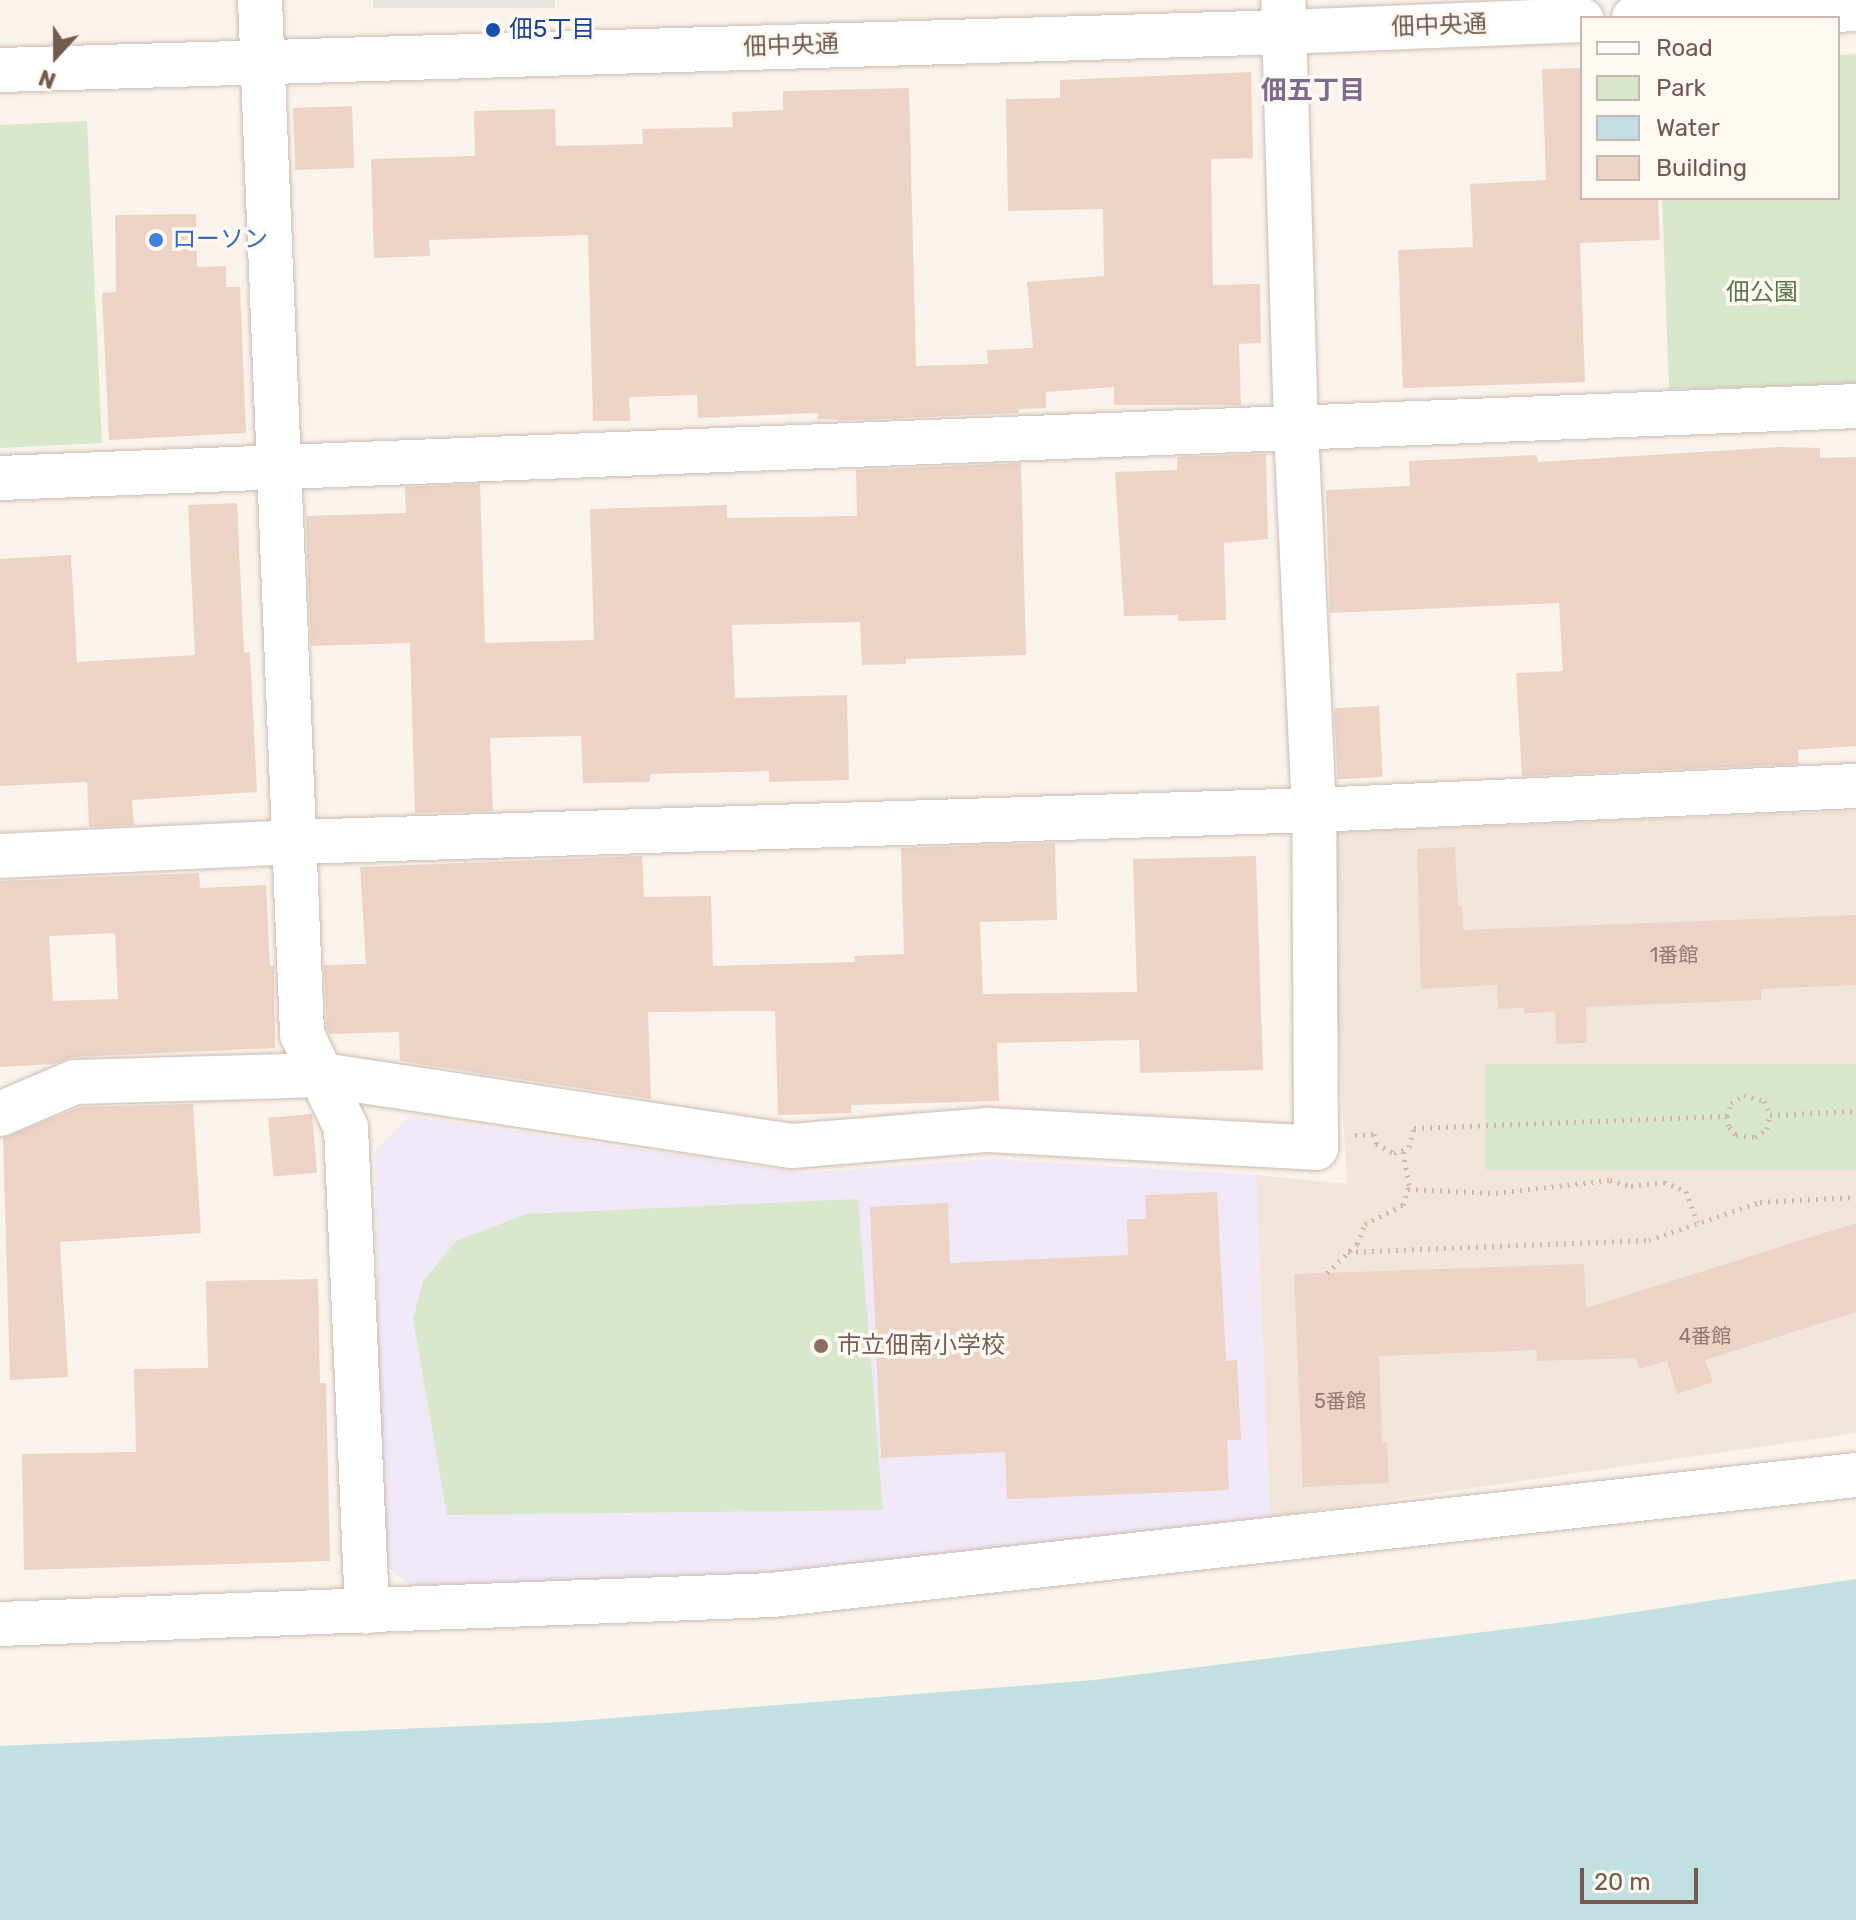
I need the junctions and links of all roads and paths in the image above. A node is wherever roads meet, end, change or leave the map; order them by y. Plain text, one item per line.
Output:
1 (260, 0) edge
2 (1856, 9) edge
3 (1284, 16) edge
4 (1683, 16) edge
5 (1580, 20) edge
6 (263, 60) junction
7 (0, 70) edge
8 (1856, 406) edge
9 (1296, 429) junction
10 (276, 469) junction
11 (0, 478) edge
12 (1856, 786) edge
13 (1314, 810) junction
14 (296, 842) junction
15 (0, 856) edge
16 (322, 1075) junction
17 (1856, 1111) edge
18 (0, 1114) edge
19 (1770, 1115) junction
20 (1727, 1116) junction
21 (1333, 1141) junction
22 (1403, 1152) junction
23 (1408, 1189) junction
24 (1856, 1197) edge
25 (1697, 1222) junction
26 (1348, 1252) junction
27 (1327, 1273) dead end
28 (1856, 1475) edge
29 (367, 1612) junction
30 (0, 1624) edge

1 - 6 street
2 - 4 street
3 - 5 street, 佃中央通
3 - 6 street, 佃中央通
3 - 9 street
6 - 7 street, 佃中央通
6 - 10 street
8 - 9 street
9 - 10 street
9 - 13 street
10 - 11 street
10 - 14 street
12 - 13 street
13 - 14 street
13 - 21 street
14 - 15 street
14 - 16 street
16 - 18 street
16 - 21 street
16 - 29 street
17 - 19 path
19 - 20 path
19 - 20 path
20 - 22 path
21 - 22 path
22 - 23 path
23 - 25 path
23 - 26 path
24 - 25 path
25 - 26 path
26 - 27 path
28 - 29 street
29 - 30 street

